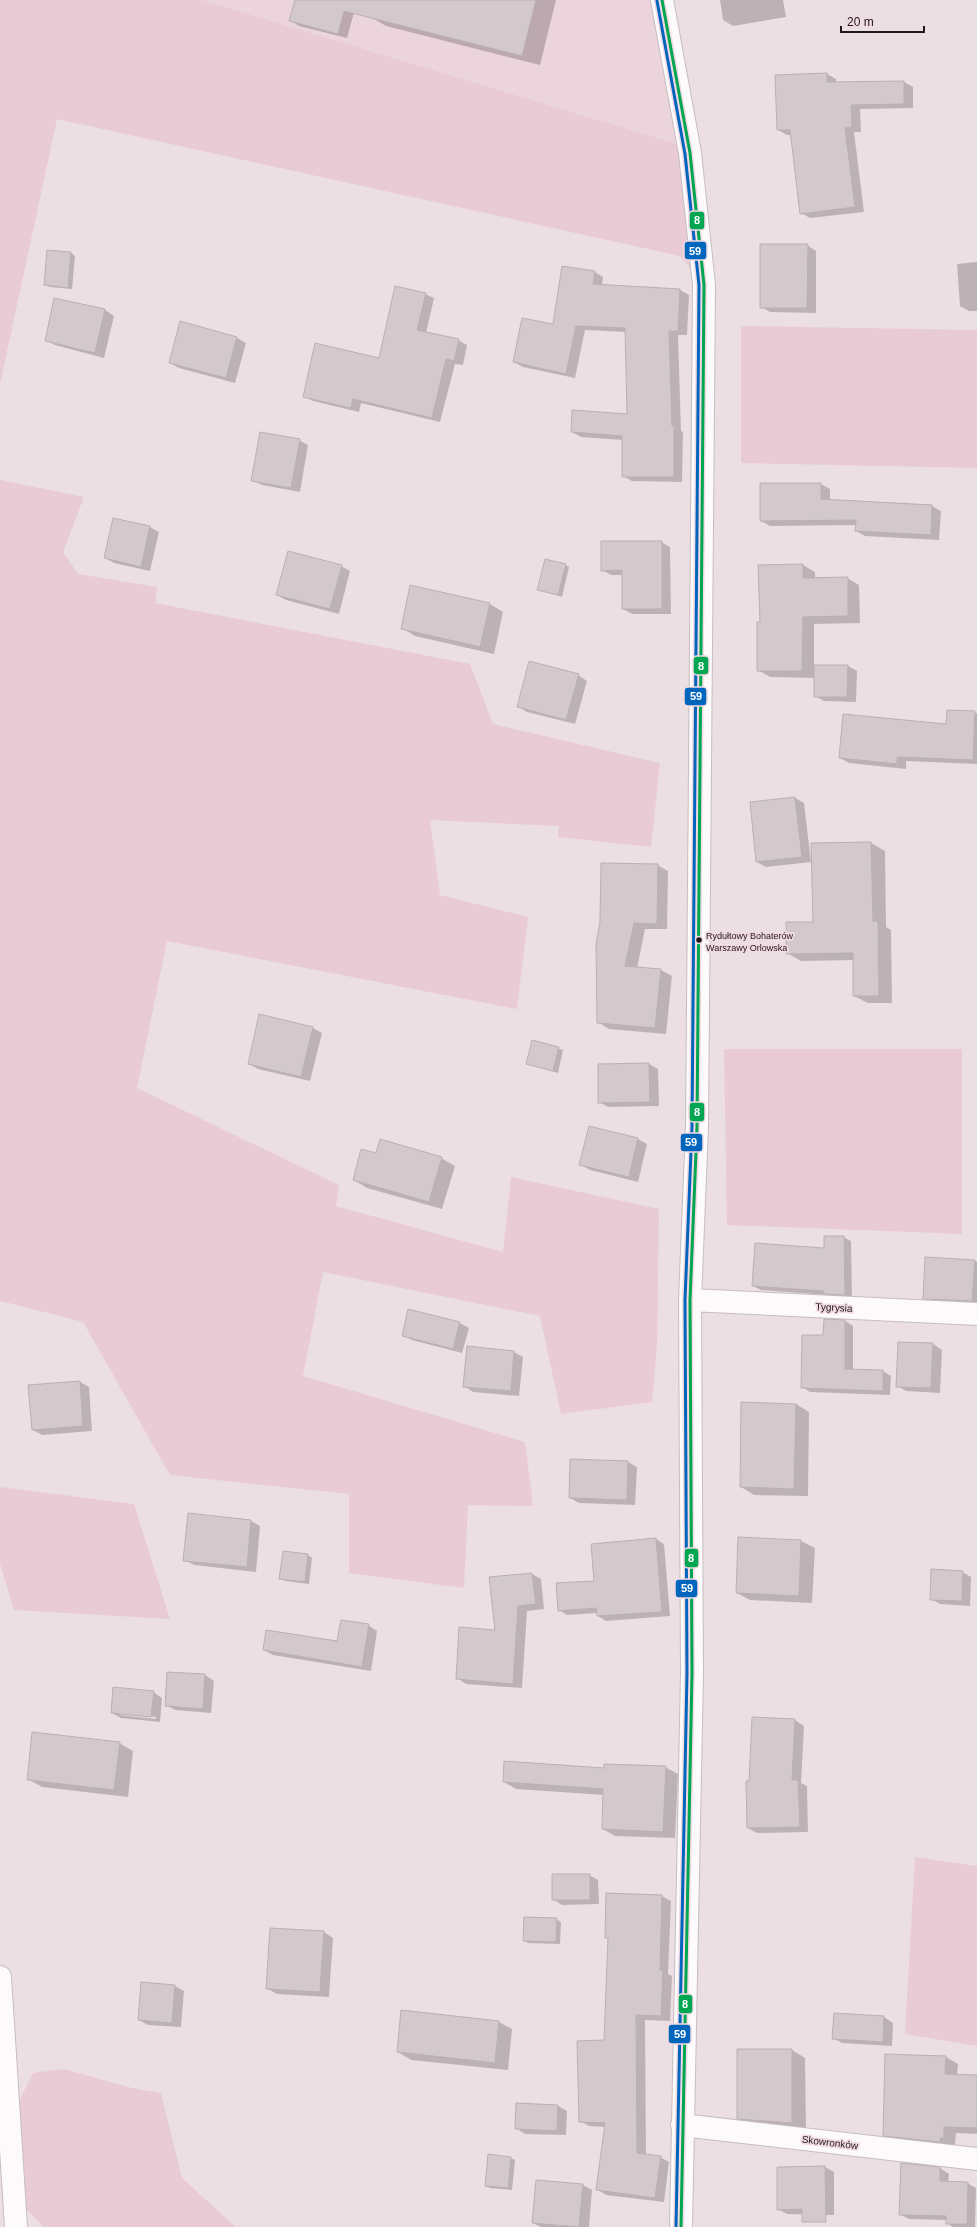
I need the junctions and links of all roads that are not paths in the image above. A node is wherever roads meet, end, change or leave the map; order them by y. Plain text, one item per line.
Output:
1 (662, 0) edge
2 (690, 1300) junction
3 (977, 1314) edge
4 (0, 1977) edge
5 (682, 2125) junction
6 (977, 2159) edge
7 (16, 2227) edge
8 (681, 2227) edge

1 - 2 street
2 - 3 street, Tygrysia
2 - 5 street
4 - 7 street
5 - 6 street, Skowronków
5 - 8 street

